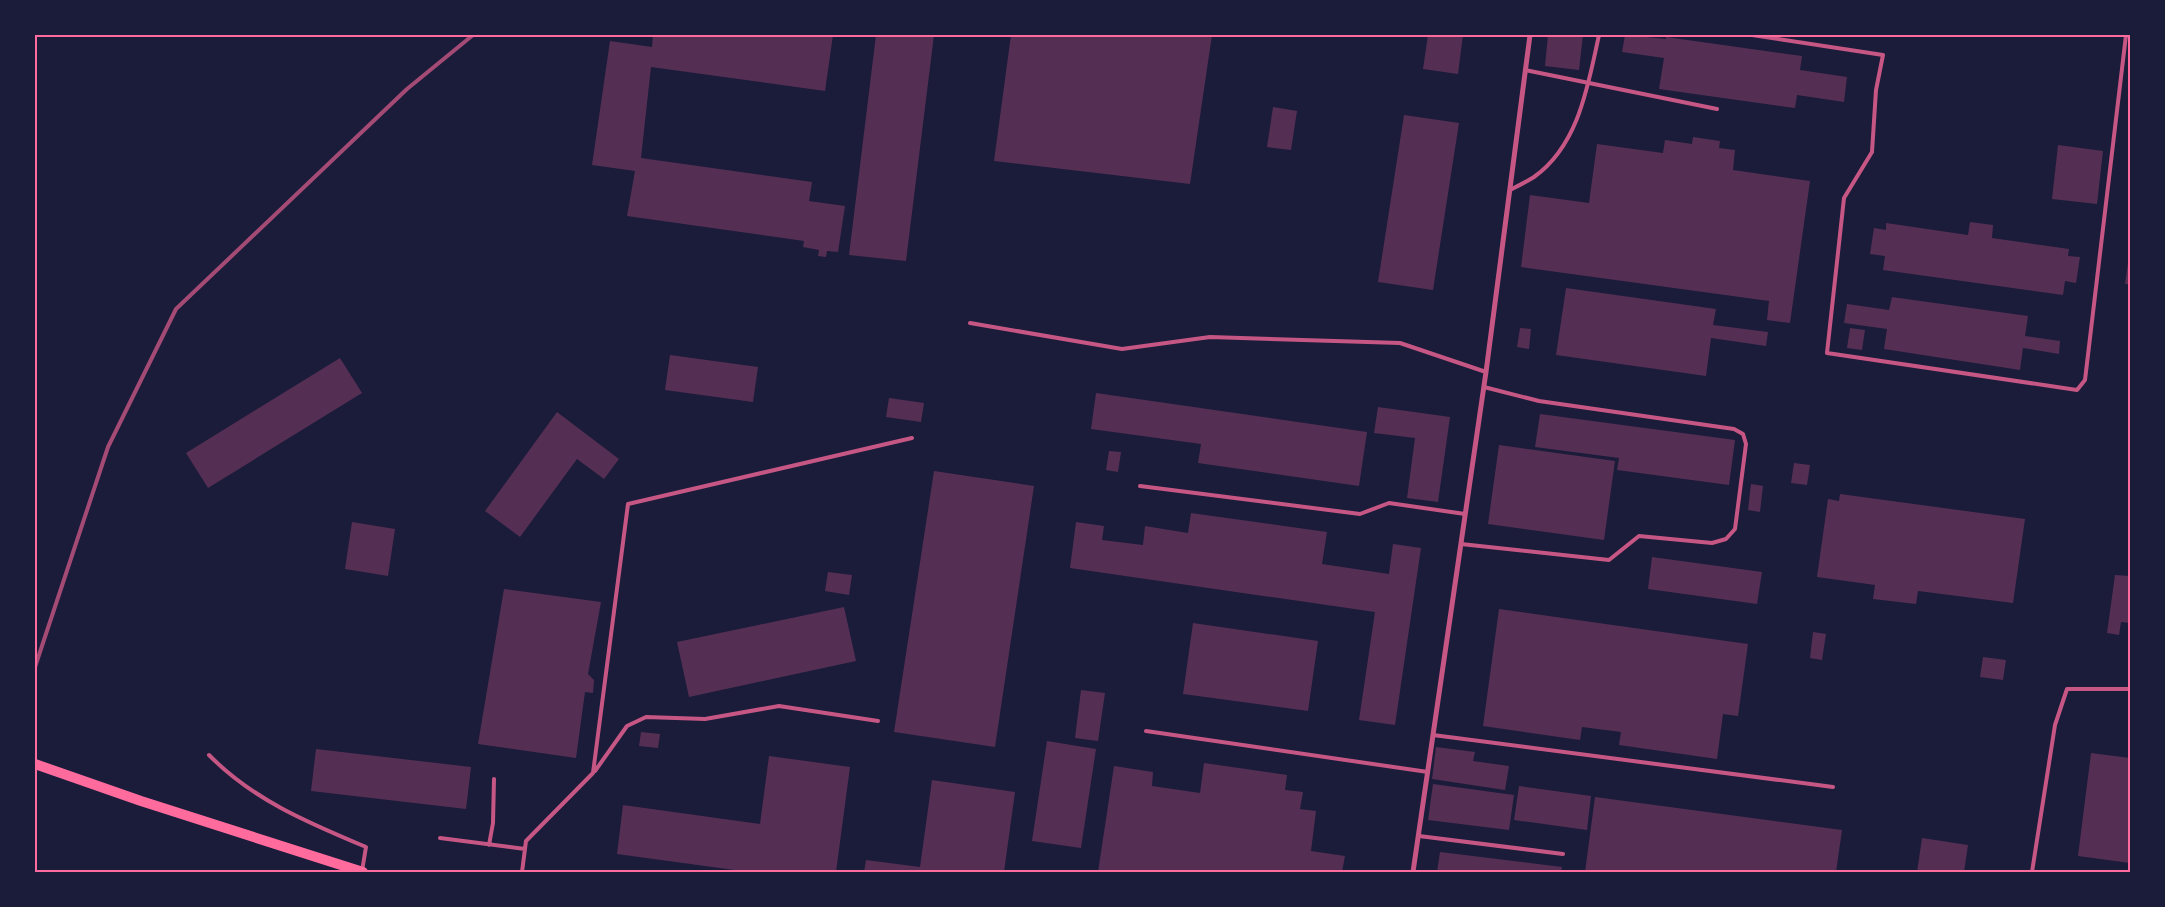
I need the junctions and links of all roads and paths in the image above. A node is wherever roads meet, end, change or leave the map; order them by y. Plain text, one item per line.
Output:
1 (1530, 35) edge
2 (1599, 35) edge
3 (1752, 35) edge
4 (2126, 35) edge
5 (1525, 70) junction
6 (1589, 82) junction
7 (1718, 109) dead end
8 (1510, 190) junction
9 (970, 323) dead end
10 (1486, 372) junction
11 (1484, 386) junction
12 (912, 438) dead end
13 (1140, 486) dead end
14 (1465, 514) junction
15 (1461, 544) junction
16 (2130, 689) edge
17 (878, 721) dead end
18 (1146, 731) dead end
19 (1433, 735) junction
20 (209, 755) dead end
21 (35, 764) edge
22 (1428, 772) junction
23 (593, 773) junction
24 (494, 779) dead end
25 (1832, 787) dead end
26 (1419, 836) junction
27 (440, 838) dead end
28 (489, 845) junction
29 (525, 849) junction
30 (1564, 854) dead end
31 (363, 872) edge
32 (522, 872) edge
33 (1414, 872) edge
34 (2032, 872) edge

1 - 5 street
2 - 6 lane
3 - 4 lane
5 - 6 lane
5 - 8 street
6 - 7 lane
6 - 8 lane
8 - 10 street
9 - 10 lane
10 - 11 street
11 - 14 street
11 - 15 lane
12 - 23 lane
13 - 14 lane
14 - 15 street
15 - 19 street
16 - 34 lane
17 - 23 lane
18 - 22 lane
19 - 22 street
19 - 25 lane
20 - 31 lane
21 - 31 main road
22 - 26 street
23 - 29 lane
24 - 28 lane
26 - 30 lane
26 - 33 street
27 - 28 lane
28 - 29 lane
29 - 32 lane

